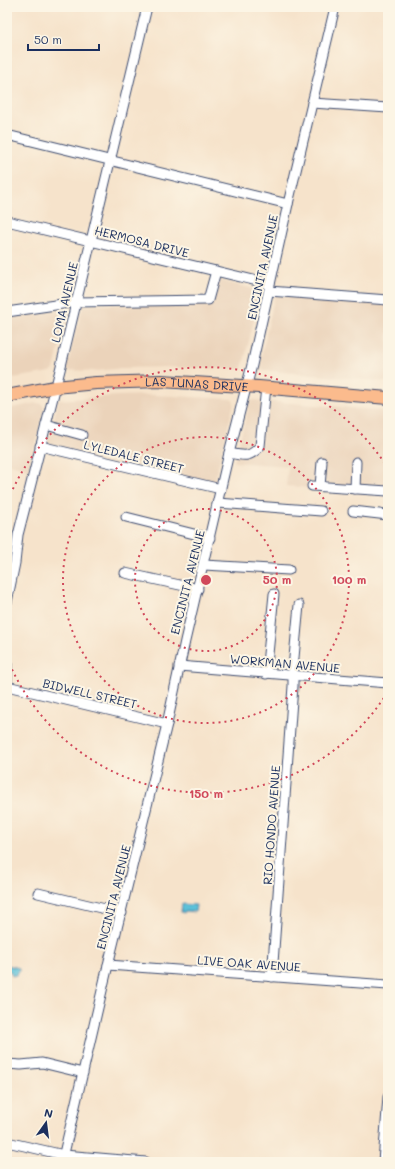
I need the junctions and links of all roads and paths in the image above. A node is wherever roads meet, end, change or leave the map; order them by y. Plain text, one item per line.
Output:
1 (147, 7) edge
2 (335, 7) edge
3 (312, 103) junction
4 (388, 108) edge
5 (7, 135) edge
6 (111, 160) junction
7 (288, 204) junction
8 (7, 221) edge
9 (91, 241) junction
10 (216, 271) junction
11 (270, 288) junction
12 (388, 300) edge
13 (76, 302) junction
14 (7, 312) edge
15 (246, 386) junction
16 (55, 387) junction
17 (266, 387) junction
18 (7, 396) edge
19 (388, 398) edge
20 (46, 425) junction
21 (82, 435) dead end
22 (40, 446) junction
23 (229, 453) junction
24 (322, 462) dead end
25 (356, 462) dead end
26 (221, 489) junction
27 (355, 489) junction
28 (388, 492) edge
29 (218, 503) junction
30 (321, 511) dead end
31 (352, 511) dead end
32 (388, 514) edge
33 (126, 517) dead end
34 (210, 538) junction
35 (204, 565) junction
36 (289, 570) dead end
37 (125, 573) dead end
38 (198, 589) junction
39 (274, 594) dead end
40 (7, 602) edge
41 (299, 605) dead end
42 (7, 662) edge
43 (179, 666) junction
44 (266, 674) junction
45 (294, 676) junction
46 (388, 683) edge
47 (7, 687) edge
48 (167, 724) junction
49 (38, 893) dead end
50 (122, 913) junction
51 (108, 965) junction
52 (272, 977) junction
53 (388, 985) edge
54 (7, 1064) edge
55 (83, 1073) junction
56 (388, 1097) edge
57 (7, 1142) edge
58 (386, 1149) edge
59 (63, 1159) edge
60 (146, 1162) edge
61 (383, 1162) edge

1 - 6 street, LOMA AVENUE
2 - 3 street, ENCINITA AVENUE
3 - 4 street
3 - 7 street, ENCINITA AVENUE
5 - 6 street
6 - 7 street
6 - 9 street, LOMA AVENUE
7 - 11 street, ENCINITA AVENUE
8 - 9 street, HERMOSA DRIVE
9 - 10 street, HERMOSA DRIVE
9 - 13 street, LOMA AVENUE
10 - 11 street, HERMOSA DRIVE
10 - 13 street
11 - 12 street, HERMOSA DRIVE
11 - 15 street, ENCINITA AVENUE
13 - 14 street
13 - 16 street, LOMA AVENUE
15 - 16 main road, LAS TUNAS DRIVE
15 - 17 main road, LAS TUNAS DRIVE
15 - 23 street, ENCINITA AVENUE
16 - 18 main road, LAS TUNAS DRIVE
16 - 20 street, LOMA AVENUE
17 - 19 main road, LAS TUNAS DRIVE
17 - 23 street
20 - 21 street
20 - 22 street, LOMA AVENUE
22 - 26 street, LYLEDALE STREET
22 - 40 street, LOMA AVENUE
23 - 26 street, ENCINITA AVENUE
24 - 27 street
25 - 27 street
26 - 29 street, ENCINITA AVENUE
27 - 28 street
29 - 30 street
29 - 34 street, ENCINITA AVENUE
31 - 32 street
33 - 34 street
34 - 35 street, ENCINITA AVENUE
35 - 36 street
35 - 38 street, ENCINITA AVENUE
37 - 38 street
38 - 43 street, ENCINITA AVENUE
39 - 44 street
41 - 45 street, RIO HONDO AVENUE
42 - 47 street
43 - 44 street, WORKMAN AVENUE
43 - 48 street, ENCINITA AVENUE
44 - 45 street, WORKMAN AVENUE
45 - 46 street, WORKMAN AVENUE
45 - 52 street, RIO HONDO AVENUE
47 - 48 street, BIDWELL STREET
48 - 50 street, ENCINITA AVENUE
49 - 50 street
50 - 51 street, ENCINITA AVENUE
51 - 52 street, LIVE OAK AVENUE
51 - 55 street, ENCINITA AVENUE
52 - 53 street, LIVE OAK AVENUE
54 - 55 street
55 - 59 street, ENCINITA AVENUE
56 - 58 street
57 - 59 street
58 - 61 street
59 - 60 street

